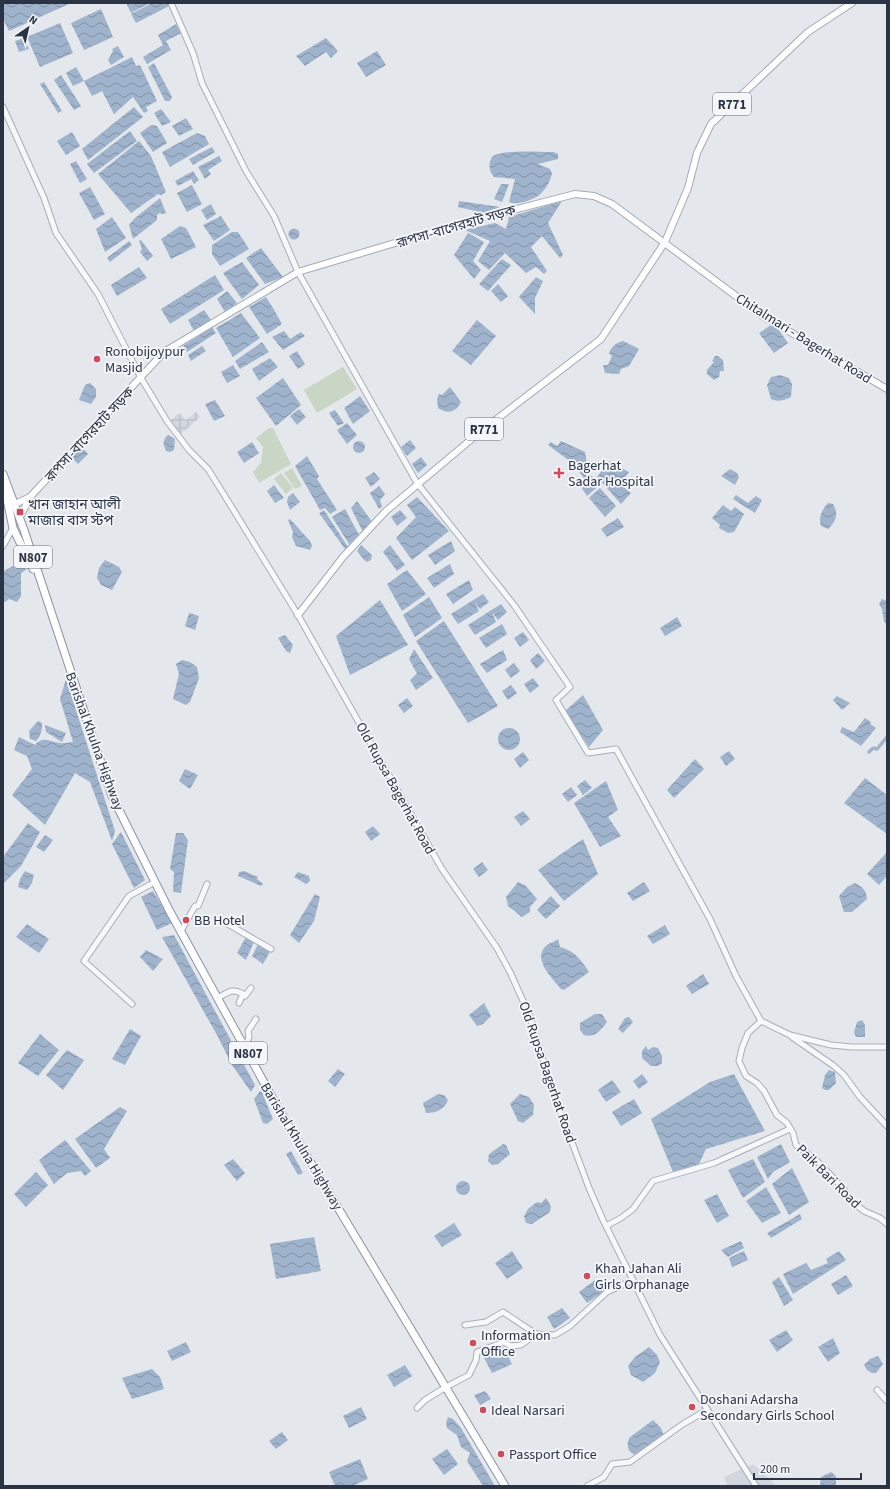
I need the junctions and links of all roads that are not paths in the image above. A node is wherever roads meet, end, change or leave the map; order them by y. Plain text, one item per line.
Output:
1 (171, 3) edge
2 (852, 3) edge
3 (3, 107) edge
4 (665, 242) junction
5 (298, 272) junction
6 (140, 378) junction
7 (887, 389) edge
8 (3, 474) edge
9 (3, 481) edge
10 (417, 484) junction
11 (30, 497) junction
12 (15, 504) junction
13 (20, 519) junction
14 (13, 526) junction
15 (24, 530) junction
16 (16, 536) junction
17 (3, 546) edge
18 (45, 593) junction
19 (298, 615) junction
20 (155, 882) junction
21 (208, 884) dead end
22 (226, 924) dead end
23 (181, 931) junction
24 (271, 949) dead end
25 (251, 988) dead end
26 (243, 994) junction
27 (218, 998) junction
28 (239, 1003) dead end
29 (132, 1004) dead end
30 (256, 1019) dead end
31 (761, 1021) junction
32 (790, 1035) junction
33 (887, 1047) edge
34 (245, 1048) junction
35 (887, 1126) edge
36 (790, 1129) junction
37 (887, 1224) edge
38 (606, 1226) junction
39 (633, 1280) junction
40 (466, 1325) dead end
41 (536, 1334) junction
42 (446, 1387) junction
43 (877, 1390) dead end
44 (887, 1401) edge
45 (417, 1408) dead end
46 (707, 1410) dead end
47 (505, 1486) edge
48 (587, 1486) edge
49 (756, 1486) edge

1 - 5 street
2 - 4 main road, R771
3 - 6 street, Old Rupsa Bagerhat Road
4 - 5 main road, রূপসা-বাগেরহাট সড়ক
4 - 7 main road, Chitalmari - Bagerhat Road
4 - 10 main road, R771
5 - 6 main road, রূপসা-বাগেরহাট সড়ক
5 - 10 street
6 - 11 main road, রূপসা-বাগেরহাট সড়ক
6 - 19 street, Old Rupsa Bagerhat Road
8 - 12 highway, N807
9 - 14 highway, N807
10 - 19 main road, R771
10 - 31 street
11 - 12 main road
11 - 13 main road, রূপসা-বাগেরহাট সড়ক
12 - 13 highway, N807
13 - 14 highway
13 - 15 highway, N807
14 - 16 highway, N807
14 - 17 street
15 - 16 highway
15 - 18 highway, N807
16 - 18 highway, N807
18 - 20 highway, Barishal Khulna Highway / N807
19 - 38 street, Old Rupsa Bagerhat Road
20 - 23 highway, Barishal Khulna Highway / N807
20 - 29 street
21 - 23 street
22 - 24 street
23 - 27 highway, Barishal Khulna Highway / N807
25 - 26 street
26 - 27 street
26 - 28 street
27 - 34 highway, Barishal Khulna Highway / N807
30 - 34 street
31 - 32 street
31 - 36 street, Paik Bari Road
32 - 33 street
32 - 35 street
34 - 42 highway, Barishal Khulna Highway / N807
36 - 37 street, Paik Bari Road
36 - 38 street
38 - 39 street, Old Rupsa Bagerhat Road
39 - 41 street
39 - 49 street, Old Rupsa Bagerhat Road
40 - 41 street
41 - 42 street
42 - 45 street
42 - 47 highway, Barishal Khulna Highway / N807
43 - 44 street
46 - 48 street

